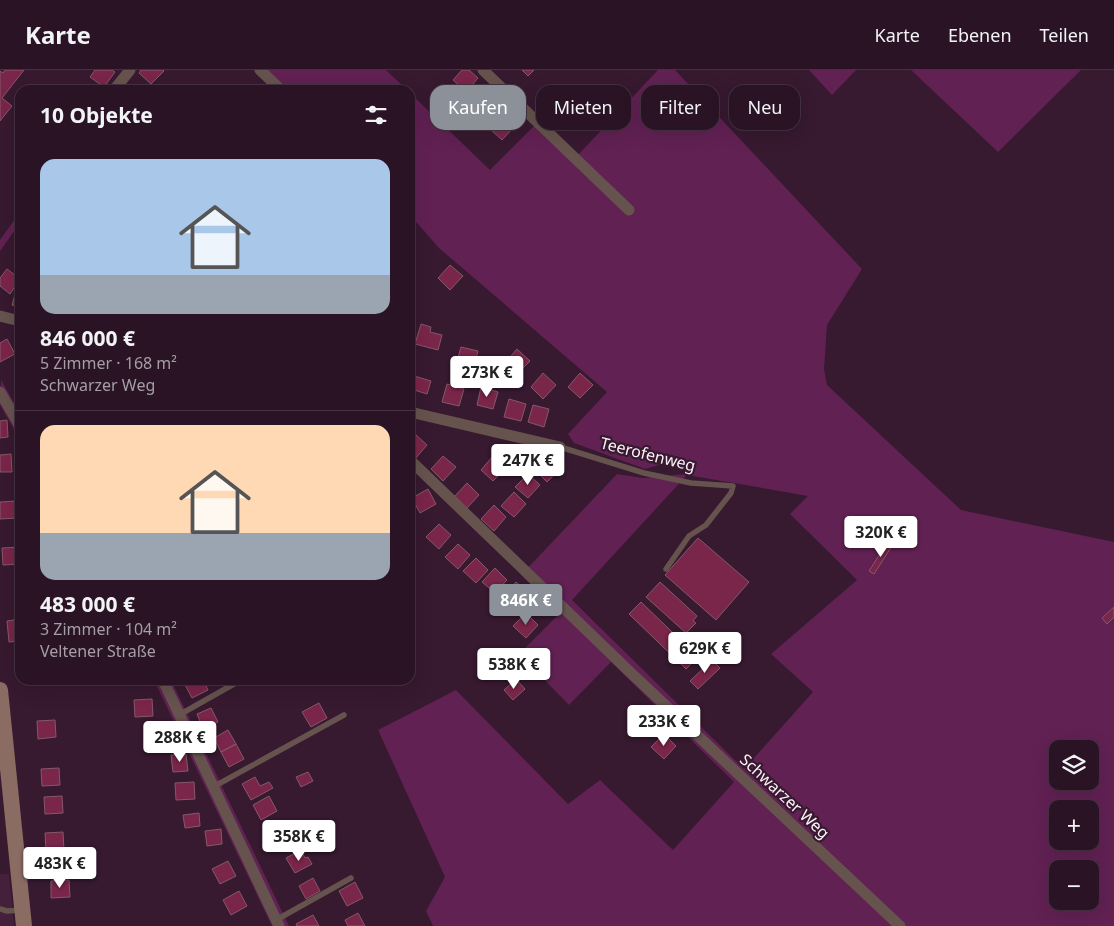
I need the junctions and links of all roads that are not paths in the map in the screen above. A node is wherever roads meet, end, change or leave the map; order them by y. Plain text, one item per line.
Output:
1 (130, 70) edge
2 (260, 70) edge
3 (483, 70) edge
4 (118, 85) edge
5 (276, 85) edge
6 (629, 210) dead end
7 (0, 316) edge
8 (15, 319) edge
9 (0, 392) edge
10 (415, 413) edge
11 (15, 418) edge
12 (560, 447) joint
13 (415, 465) edge
14 (666, 569) dead end
15 (165, 685) edge
16 (232, 685) edge
17 (0, 690) edge
18 (344, 714) dead end
19 (179, 715) junction
20 (214, 787) junction
21 (351, 878) dead end
22 (0, 909) edge
23 (24, 918) edge
24 (278, 923) edge
25 (900, 926) edge

1 - 4 street
2 - 5 street
3 - 6 street
7 - 8 street
9 - 11 street
10 - 12 street, Teerofenweg
12 - 14 lane, Teerofenweg
13 - 25 street, Schwarzer Weg
15 - 19 street
16 - 19 lane
17 - 23 main road
18 - 20 lane
19 - 20 street
20 - 24 street
21 - 24 lane
22 - 23 lane

